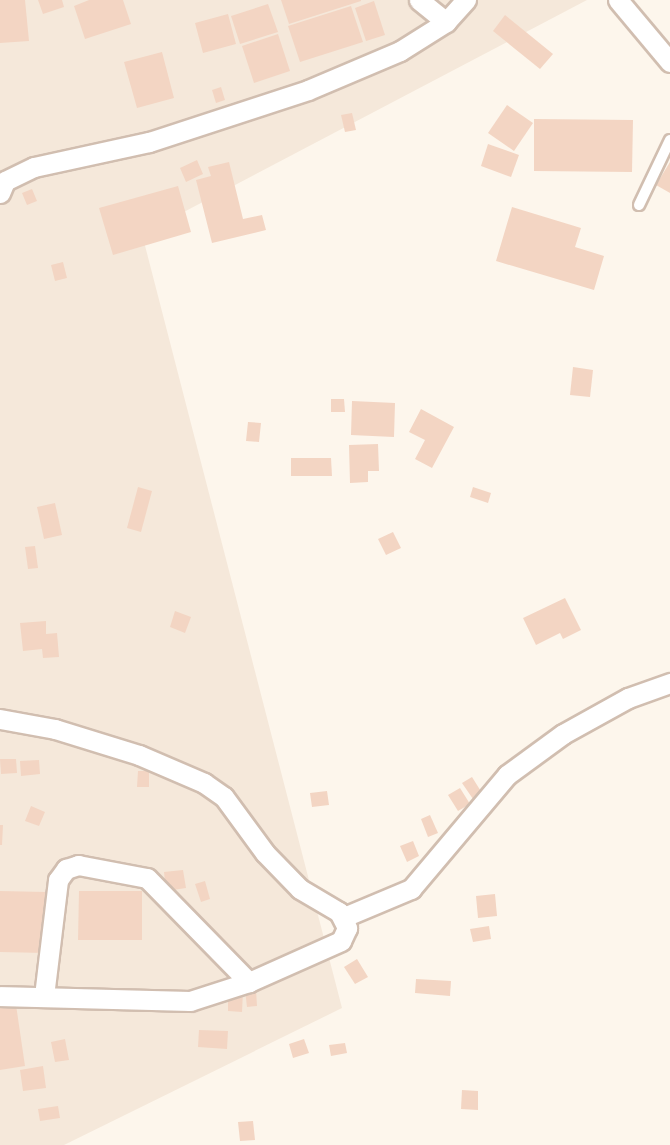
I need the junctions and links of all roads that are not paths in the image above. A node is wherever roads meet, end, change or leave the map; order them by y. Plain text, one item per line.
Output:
1 (419, 0) edge
2 (466, 0) edge
3 (618, 0) edge
4 (446, 22) junction
5 (670, 62) edge
6 (670, 140) edge
7 (0, 193) edge
8 (639, 205) dead end
9 (670, 683) edge
10 (0, 719) edge
11 (344, 917) junction
12 (249, 982) junction
13 (0, 996) edge
14 (44, 996) junction

1 - 4 street
2 - 4 street
3 - 5 street
4 - 7 street
6 - 8 lane
9 - 11 street
10 - 11 street
11 - 12 street
12 - 14 street
12 - 14 street
13 - 14 street

